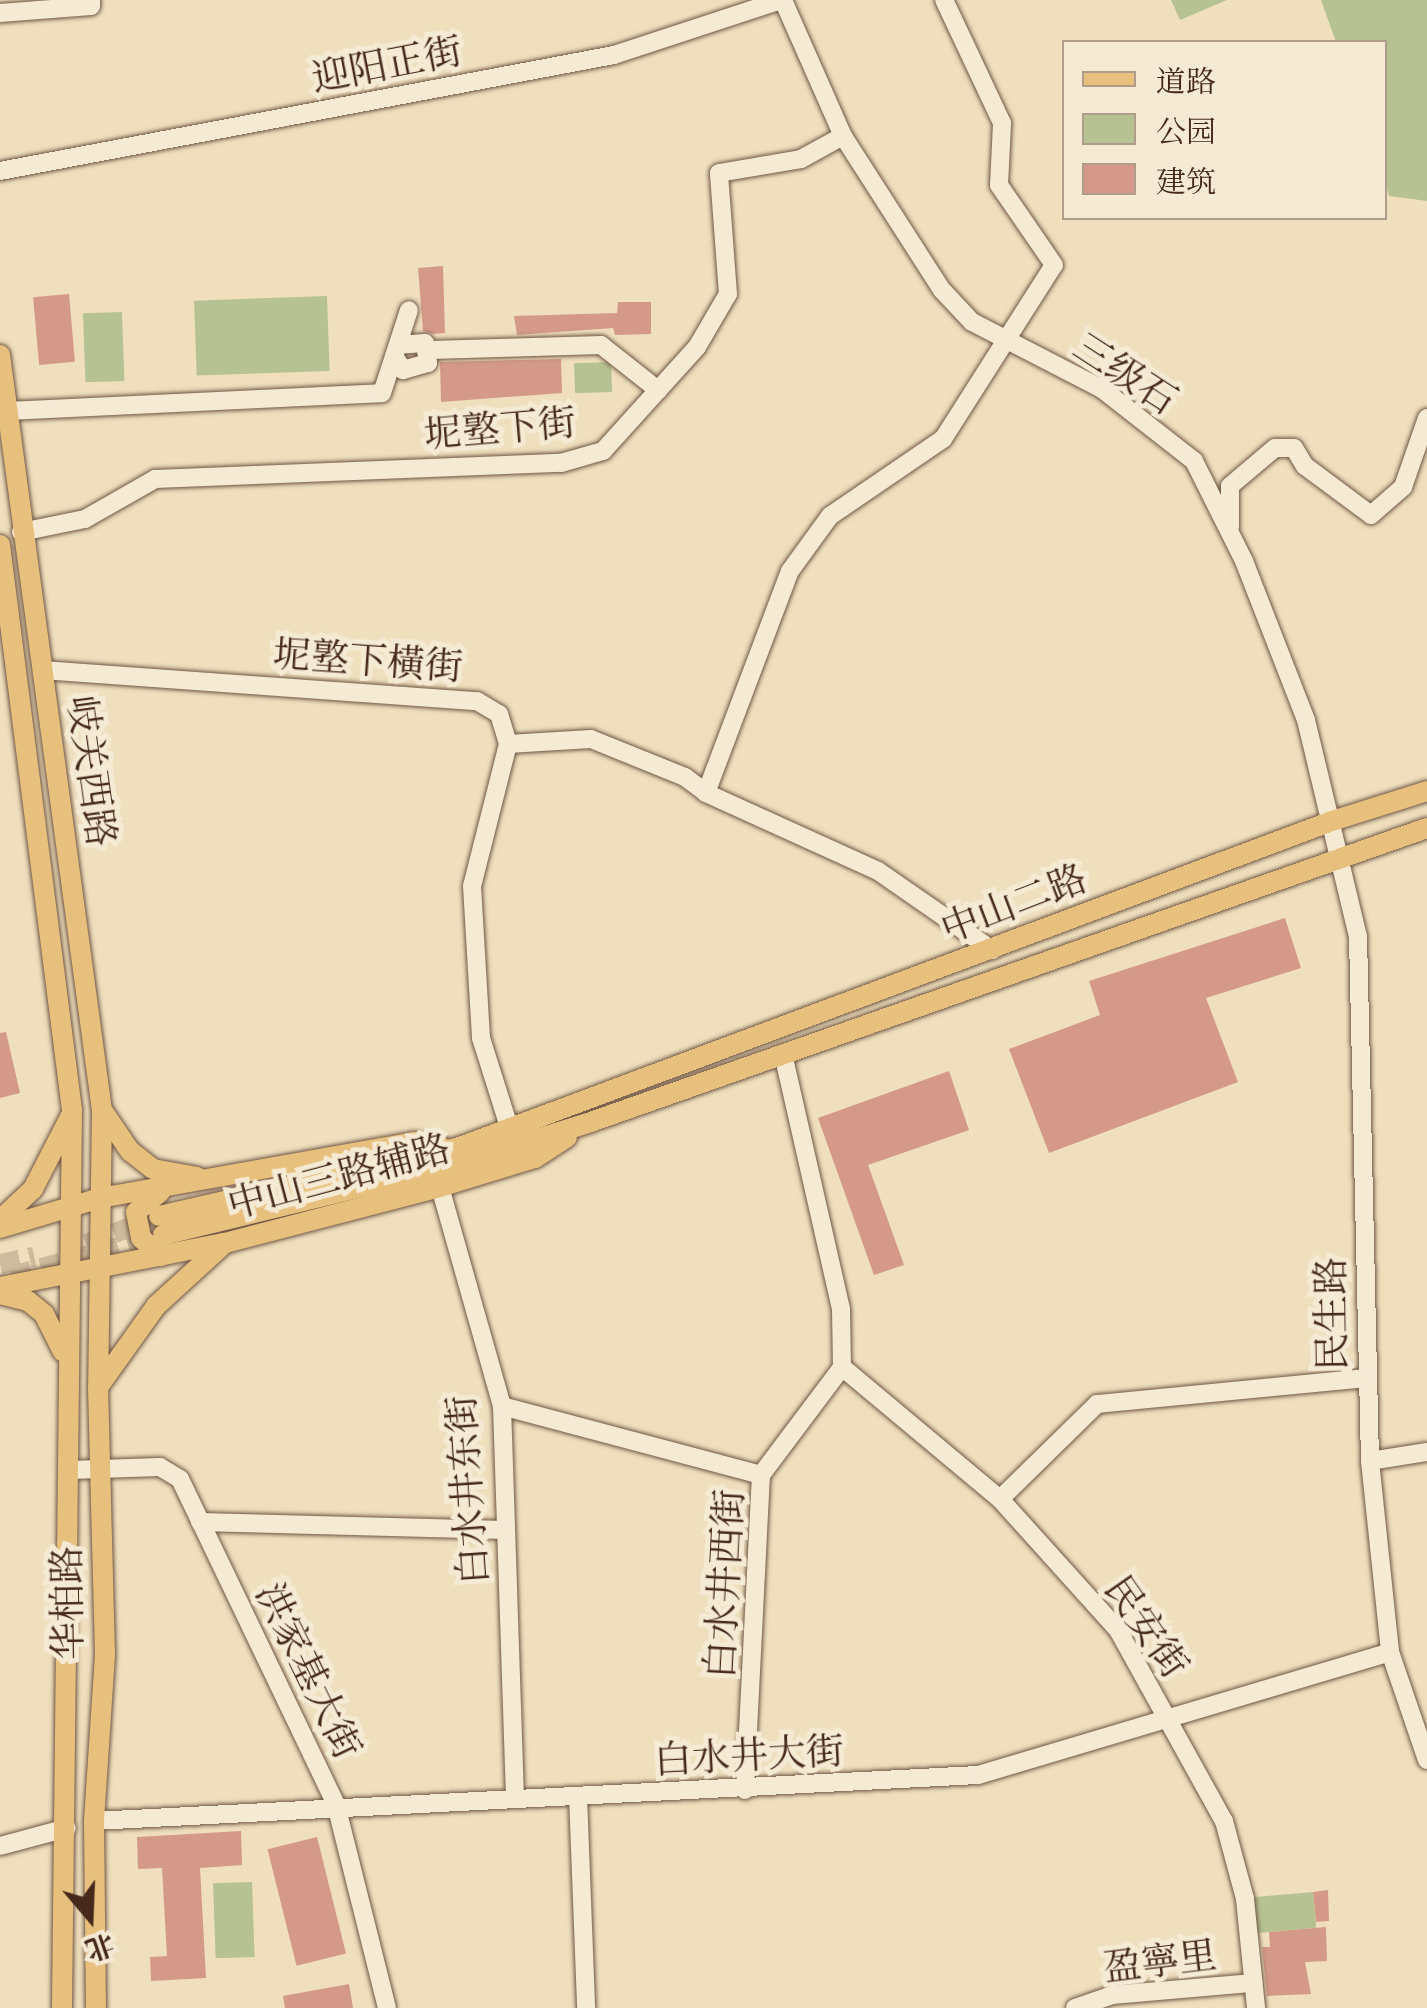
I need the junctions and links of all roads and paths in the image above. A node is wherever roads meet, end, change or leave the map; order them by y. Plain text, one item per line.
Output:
1 (90, 0) edge
2 (782, 0) edge
3 (944, 0) edge
4 (0, 13) edge
5 (843, 136) junction
6 (0, 171) edge
7 (410, 310) dead end
8 (1006, 340) junction
9 (396, 350) junction
10 (0, 355) edge
11 (658, 390) junction
12 (6, 411) junction
13 (1427, 418) edge
14 (21, 532) junction
15 (1230, 533) junction
16 (0, 545) edge
17 (42, 670) junction
18 (8, 671) edge
19 (508, 744) junction
20 (1427, 792) edge
21 (706, 794) junction
22 (1332, 821) junction
23 (1427, 828) edge
24 (1342, 860) junction
25 (992, 950) junction
26 (784, 1054) junction
27 (631, 1098) junction
28 (72, 1110) junction
29 (102, 1110) junction
30 (585, 1124) junction
31 (510, 1130) junction
32 (457, 1148) junction
33 (214, 1180) junction
34 (166, 1188) junction
35 (440, 1188) junction
36 (100, 1198) junction
37 (74, 1205) junction
38 (0, 1220) edge
39 (0, 1229) edge
40 (161, 1236) junction
41 (225, 1243) junction
42 (100, 1267) junction
43 (71, 1271) junction
44 (0, 1279) edge
45 (37, 1279) junction
46 (0, 1291) edge
47 (68, 1366) junction
48 (842, 1367) junction
49 (1366, 1378) junction
50 (98, 1387) junction
51 (502, 1406) junction
52 (1427, 1452) edge
53 (1370, 1461) junction
54 (101, 1468) junction
55 (68, 1470) junction
56 (761, 1474) junction
57 (1000, 1499) junction
58 (200, 1522) junction
59 (506, 1530) junction
60 (1390, 1652) junction
61 (1168, 1718) junction
62 (1427, 1760) edge
63 (746, 1790) junction
64 (515, 1796) junction
65 (578, 1796) junction
66 (336, 1805) junction
67 (94, 1821) junction
68 (67, 1828) junction
69 (0, 1846) edge
70 (1253, 1983) junction
71 (62, 2008) edge
72 (96, 2008) edge
73 (388, 2008) edge
74 (586, 2008) edge
75 (1075, 2008) edge
76 (1256, 2008) edge

1 - 4 street
2 - 5 street, 三级石
2 - 6 street, 迎阳正街
3 - 8 street
5 - 8 street, 三级石
5 - 11 street, 坭墪下街
7 - 9 street
8 - 15 street, 三级石
8 - 21 street
9 - 11 street
9 - 12 street
10 - 12 main road, 岐关西路
11 - 14 street, 坭墪下街
12 - 14 main road, 岐关西路
13 - 15 street
14 - 17 main road, 岐关西路
15 - 22 street, 三级石
16 - 18 main road, 岐关西路
17 - 19 street, 坭墪下橫街
17 - 29 main road, 岐关西路
18 - 28 main road, 岐关西路
19 - 21 street
19 - 31 street
20 - 22 main road, 中山二路
21 - 25 street
22 - 24 street, 三级石
22 - 25 main road, 中山二路
23 - 24 main road, 中山二路
24 - 26 main road, 中山二路
24 - 49 street, 民生路
25 - 27 main road, 中山二路
26 - 27 main road, 中山二路
26 - 48 street
27 - 30 main road
27 - 31 main road
28 - 37 main road, 岐关西路
28 - 38 main road
29 - 33 main road
29 - 36 main road, 岐关西路
30 - 35 main road, 中山三路辅路
30 - 40 main road
31 - 32 main road
32 - 33 main road, 中山三路辅路
32 - 40 main road
33 - 34 main road, 中山三路辅路
34 - 36 main road, 中山三路辅路
34 - 40 main road
35 - 41 main road, 中山三路辅路
35 - 51 street, 白水井东街
36 - 37 main road, 中山三路辅路
36 - 42 main road, 华柏路
37 - 39 main road, 中山三路辅路
37 - 43 main road, 华柏路
40 - 41 main road, 中山三路辅路
40 - 42 main road, 中山三路辅路
41 - 50 main road
42 - 43 main road, 中山三路辅路
42 - 50 main road, 华柏路
43 - 45 main road, 中山三路辅路
43 - 47 main road, 华柏路
44 - 45 street
45 - 46 main road, 中山三路辅路
46 - 47 main road
47 - 55 main road, 华柏路
48 - 56 street, 白水井西街
48 - 57 street, 民安街
49 - 53 street, 民生路
49 - 57 street
50 - 54 main road, 华柏路
51 - 56 street
51 - 59 street, 白水井东街
52 - 53 street
53 - 60 street, 民生路
54 - 55 street, 洪家基大街
54 - 58 street, 洪家基大街
54 - 67 main road, 华柏路
55 - 68 main road, 华柏路
56 - 63 street, 白水井西街
57 - 61 street, 民安街
58 - 59 street
58 - 66 street, 洪家基大街
59 - 64 street, 白水井东街
60 - 61 street, 白水井大街
60 - 62 street, 民生路
61 - 63 street, 白水井大街
61 - 70 street, 民安街
63 - 65 street, 白水井大街
64 - 65 street, 白水井大街
64 - 66 street, 白水井大街
65 - 74 street
66 - 67 street, 白水井大街
66 - 73 street, 洪家基大街
67 - 72 main road, 华柏路
68 - 69 street
68 - 71 main road, 华柏路
70 - 75 street, 盈寧里
70 - 76 street, 民安街

